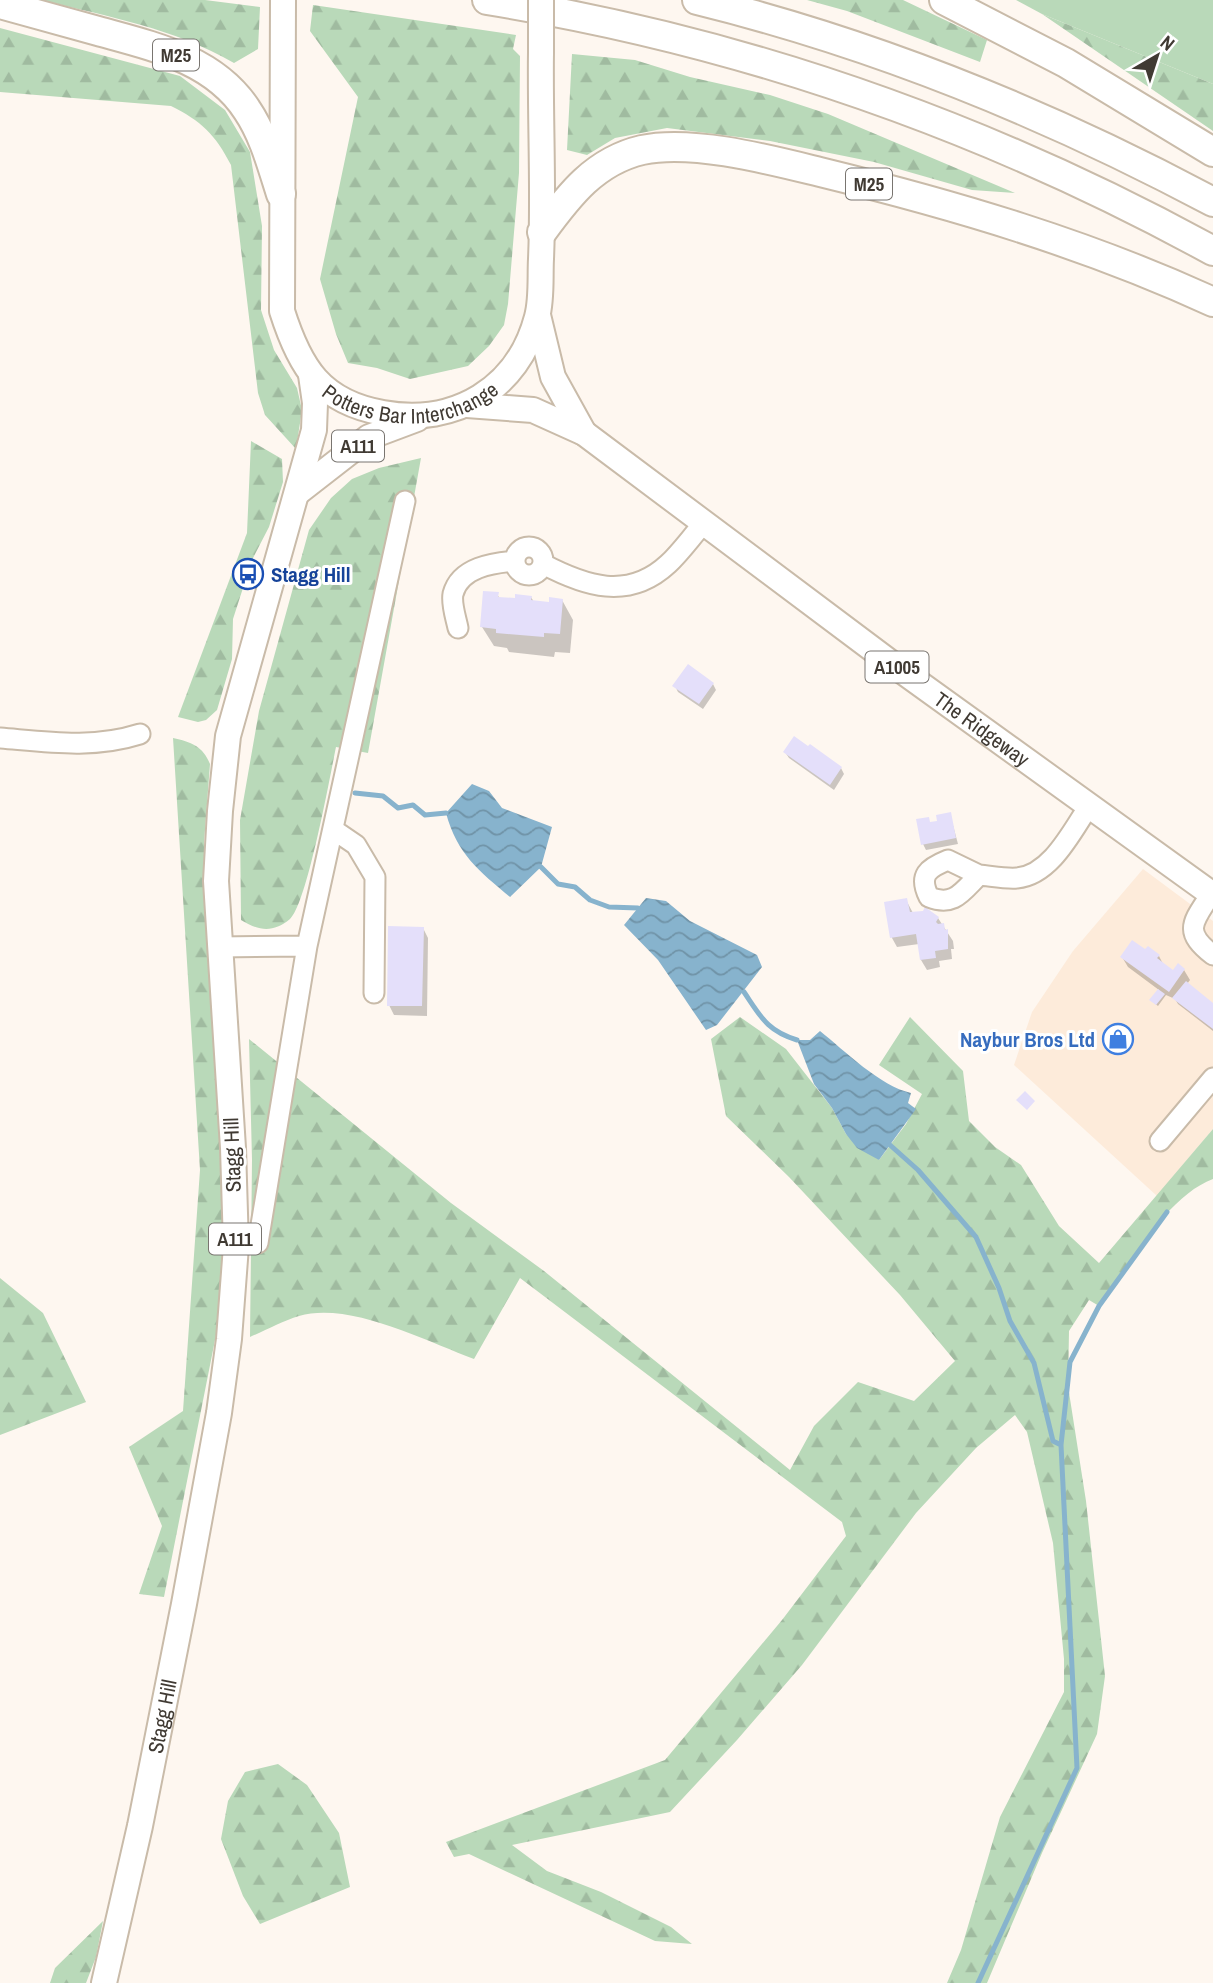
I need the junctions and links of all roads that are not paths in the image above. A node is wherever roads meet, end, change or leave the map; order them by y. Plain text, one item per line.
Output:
1 (487, 0) edge
2 (541, 0) edge
3 (697, 0) edge
4 (944, 0) edge
5 (0, 4) edge
6 (283, 8) edge
7 (1213, 152) edge
8 (281, 194) junction
9 (1213, 202) edge
10 (542, 232) junction
11 (1213, 251) edge
12 (1213, 302) edge
13 (538, 315) junction
14 (311, 376) junction
15 (467, 405) junction
16 (428, 415) junction
17 (584, 433) junction
18 (297, 493) junction
19 (405, 501) dead end
20 (704, 523) junction
21 (458, 628) dead end
22 (140, 734) dead end
23 (0, 738) edge
24 (1089, 806) junction
25 (334, 830) junction
26 (979, 875) dead end
27 (1212, 895) edge
28 (307, 946) junction
29 (219, 947) junction
30 (1213, 955) edge
31 (374, 993) dead end
32 (1213, 1078) edge
33 (1160, 1141) dead end
34 (258, 1243) dead end
35 (104, 1983) edge

1 - 11 highway
2 - 10 main road, Potters Bar Interchange, bridge
3 - 9 highway
4 - 7 highway
5 - 8 highway, M25
6 - 8 main road, Potters Bar Interchange
8 - 14 main road, Potters Bar Interchange
10 - 12 highway, M25
10 - 13 main road, Potters Bar Interchange
13 - 15 main road, Potters Bar Interchange
13 - 17 main road, The Ridgeway / A1005
14 - 16 main road, Potters Bar Interchange
14 - 18 main road, Stagg Hill / A111
15 - 16 main road, Potters Bar Interchange
15 - 17 main road, The Ridgeway / A1005
16 - 18 main road, A111
17 - 20 main road, The Ridgeway / A1005
18 - 29 main road, Stagg Hill / A111
19 - 25 lane
20 - 21 lane
20 - 24 main road, The Ridgeway / A1005
22 - 23 lane
24 - 26 lane
24 - 27 main road, The Ridgeway / A1005
25 - 28 lane
25 - 31 lane
27 - 30 lane
28 - 29 lane
28 - 34 lane
29 - 35 main road, Stagg Hill / A111
32 - 33 lane

